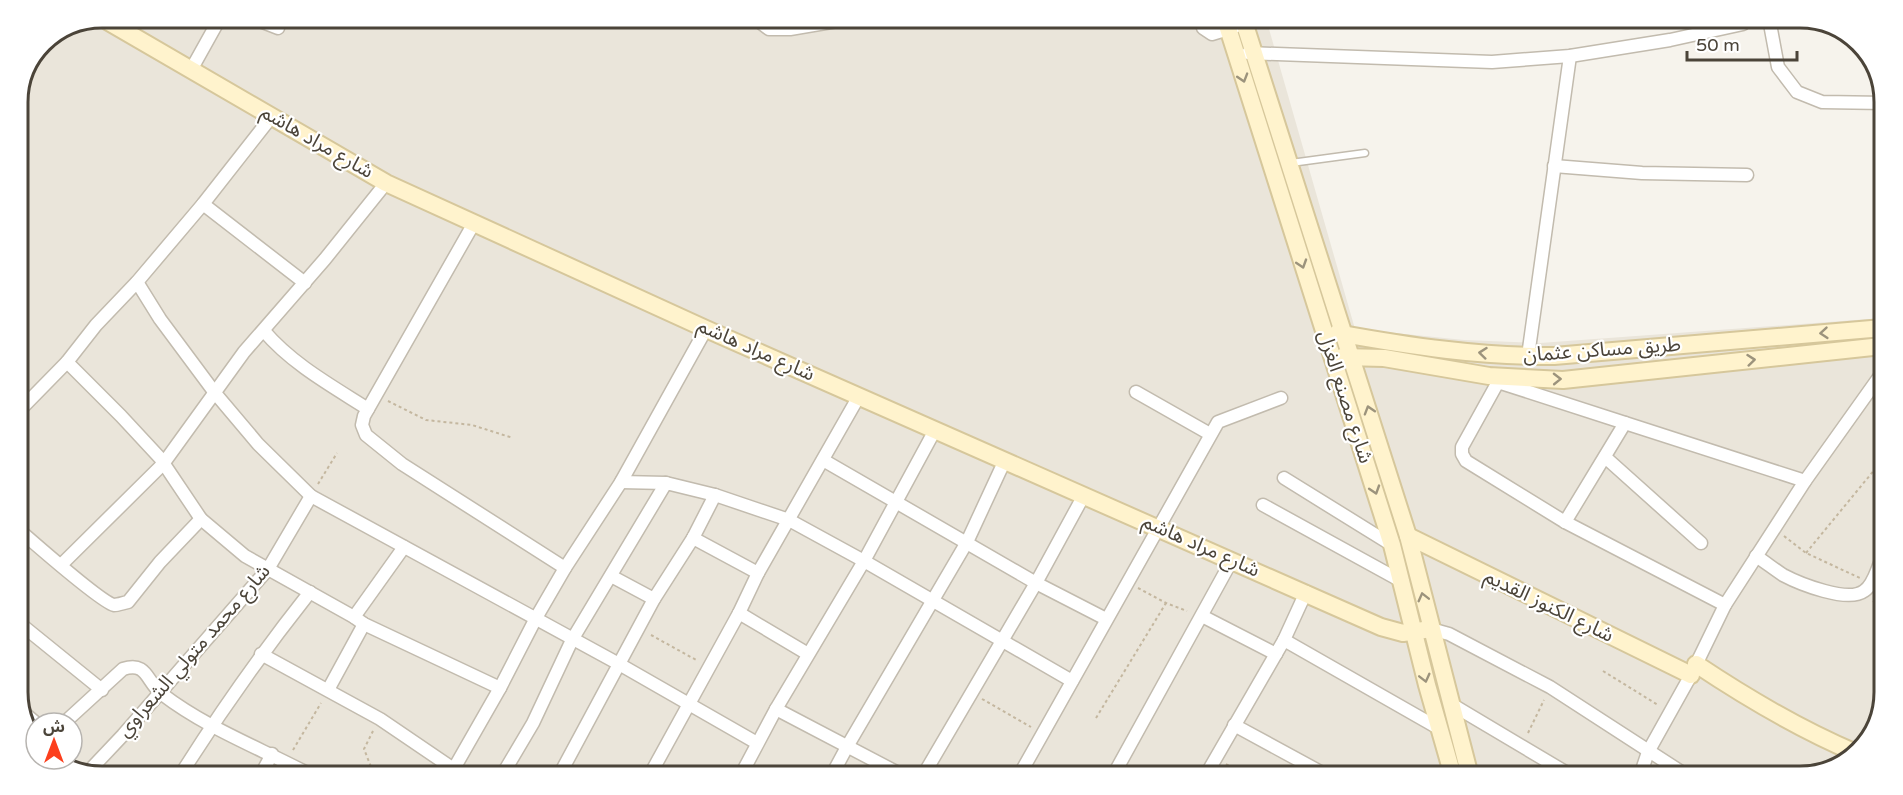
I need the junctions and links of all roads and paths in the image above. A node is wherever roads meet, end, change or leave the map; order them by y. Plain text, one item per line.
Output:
1 (119, 28) edge
2 (215, 28) edge
3 (769, 28) edge
4 (796, 28) edge
5 (1203, 28) edge
6 (1228, 28) edge
7 (1236, 28) edge
8 (1238, 28) edge
9 (1725, 28) edge
10 (1771, 28) edge
11 (1235, 52) junction
12 (1253, 53) junction
13 (1570, 56) junction
14 (192, 70) junction
15 (1874, 103) edge
16 (272, 116) junction
17 (1365, 153) dead end
18 (1290, 164) junction
19 (1271, 166) junction
20 (1554, 166) junction
21 (1747, 175) dead end
22 (386, 183) junction
23 (203, 204) junction
24 (474, 223) junction
25 (137, 282) junction
26 (305, 283) junction
27 (706, 329) junction
28 (1874, 329) edge
29 (1323, 330) junction
30 (264, 331) junction
31 (1345, 334) junction
32 (1874, 347) edge
33 (1384, 349) junction
34 (1527, 356) junction
35 (1352, 357) junction
36 (1332, 358) junction
37 (67, 362) junction
38 (1499, 379) junction
39 (1874, 384) edge
40 (1136, 392) dead end
41 (215, 393) junction
42 (376, 394) junction
43 (858, 396) junction
44 (1281, 398) dead end
45 (29, 401) edge
46 (368, 408) junction
47 (1625, 423) junction
48 (935, 430) junction
49 (1210, 434) junction
50 (513, 438) dead end
51 (338, 453) dead end
52 (1605, 457) junction
53 (823, 460) junction
54 (1005, 460) junction
55 (163, 464) junction
56 (1874, 470) edge
57 (321, 478) dead end
58 (1284, 478) dead end
59 (1805, 481) junction
60 (621, 482) junction
61 (666, 483) junction
62 (715, 495) junction
63 (1084, 495) junction
64 (311, 496) junction
65 (896, 501) junction
66 (1263, 505) dead end
67 (201, 519) junction
68 (789, 520) junction
69 (1565, 522) junction
70 (1157, 527) junction
71 (1775, 528) junction
72 (1408, 536) junction
73 (693, 538) junction
74 (29, 539) edge
75 (967, 542) junction
76 (1701, 543) dead end
77 (1392, 545) junction
78 (405, 547) junction
79 (1806, 553) junction
80 (1756, 556) junction
81 (1233, 560) junction
82 (864, 561) junction
83 (61, 565) junction
84 (565, 568) junction
85 (268, 569) junction
86 (758, 573) junction
87 (611, 576) junction
88 (1874, 578) edge
89 (1128, 582) junction
90 (1403, 582) junction
91 (1036, 583) junction
92 (1872, 583) junction
93 (310, 592) junction
94 (1306, 592) junction
95 (654, 598) junction
96 (933, 601) junction
97 (1166, 603) junction
98 (1725, 605) junction
99 (739, 613) junction
100 (1202, 616) junction
101 (536, 618) junction
102 (1106, 619) junction
103 (359, 620) junction
104 (640, 628) junction
105 (1431, 629) junction
106 (29, 631) edge
107 (1414, 631) junction
108 (1284, 639) junction
109 (572, 640) junction
110 (1002, 640) junction
111 (261, 654) junction
112 (808, 654) junction
113 (1276, 654) junction
114 (619, 664) junction
115 (709, 667) junction
116 (1693, 670) junction
117 (1603, 671) dead end
118 (1072, 681) junction
119 (1550, 687) junction
120 (500, 688) junction
121 (102, 690) junction
122 (328, 690) junction
123 (160, 692) junction
124 (971, 693) junction
125 (1451, 704) junction
126 (689, 705) junction
127 (776, 709) junction
128 (78, 711) edge
129 (1671, 712) junction
130 (1096, 718) dead end
131 (380, 719) junction
132 (1234, 725) junction
133 (211, 726) junction
134 (1440, 729) junction
135 (1042, 734) junction
136 (757, 743) junction
137 (848, 745) junction
138 (1521, 746) junction
139 (1847, 749) edge
140 (1648, 752) junction
141 (272, 754) junction
142 (1215, 758) junction
143 (286, 762) junction
144 (94, 765) edge
145 (186, 766) edge
146 (266, 766) edge
147 (294, 766) edge
148 (371, 766) edge
149 (447, 766) edge
150 (457, 766) edge
151 (508, 766) edge
152 (564, 766) edge
153 (655, 766) edge
154 (746, 766) edge
155 (837, 766) edge
156 (886, 766) edge
157 (929, 766) edge
158 (1024, 766) edge
159 (1118, 766) edge
160 (1211, 766) edge
161 (1229, 766) edge
162 (1309, 766) edge
163 (1450, 766) edge
164 (1467, 766) edge
165 (1555, 766) edge
166 (1643, 766) edge
167 (1671, 766) edge

1 - 14 street, شارع مراد هاشم
2 - 14 street
3 - 4 street
5 - 6 street
7 - 11 street, شارع مصنع الغزل
8 - 12 street, شارع مصنع الغزل
9 - 13 street
10 - 15 street
11 - 12 street
11 -> 19 street, شارع مصنع الغزل
12 - 13 street
12 - 18 street, شارع مصنع الغزل
13 - 20 street
14 - 16 street, شارع مراد هاشم
16 - 22 street, شارع مراد هاشم
16 - 23 street
17 - 18 lane
18 - 19 street
18 - 31 street, شارع مصنع الغزل
19 -> 29 street, شارع مصنع الغزل
20 - 21 street
20 - 34 street
22 - 24 street, شارع مراد هاشم
22 - 26 street
23 - 25 street
23 - 26 street
24 - 27 street, شارع مراد هاشم
24 - 42 street
25 - 37 street
25 - 41 street
26 - 30 street
27 - 43 street, شارع مراد هاشم
27 - 60 street
28 -> 34 street, طريق مساكن عثمان
29 - 31 street, طريق مساكن عثمان
29 - 36 street, شارع مصنع الغزل
30 - 41 street
30 - 46 street
31 - 33 street, طريق مساكن عثمان
31 - 35 street, شارع مصنع الغزل
38 -> 32 street, طريق مساكن عثمان
34 -> 33 street, طريق مساكن عثمان
33 - 35 street, طريق مساكن عثمان
33 - 38 street, طريق مساكن عثمان
35 - 36 street, طريق مساكن عثمان
72 -> 35 street, شارع مصنع الغزل
36 -> 77 street, شارع مصنع الغزل
37 - 45 street
37 - 55 street
38 - 47 street
38 - 69 street
39 - 59 street
40 - 49 street
41 - 55 street
41 - 64 street
42 - 46 street
42 - 50 path
43 - 48 street, شارع مراد هاشم
43 - 53 street
44 - 49 street
46 - 84 street
47 - 52 street
47 - 59 street
48 - 54 street, شارع مراد هاشم
48 - 65 street
49 - 70 street
51 - 57 path
52 - 69 street
52 - 76 street
53 - 65 street
53 - 68 street
54 - 63 street, شارع مراد هاشم
54 - 75 street
55 - 67 street
55 - 83 street
56 - 79 path
58 - 77 street
59 - 71 street
60 - 61 street
60 - 84 street
61 - 62 street
61 - 87 street
62 - 68 street
62 - 73 street
63 - 70 street, شارع مراد هاشم
63 - 91 street
64 - 78 street
64 - 85 street, شارع محمد متولي الشعراوي
65 - 75 street
65 - 82 street
66 - 90 street
67 - 83 street
67 - 85 street
68 - 82 street
68 - 86 street
69 - 98 street
70 - 81 street, شارع مراد هاشم
70 - 89 street
71 - 79 path
71 - 80 street
105 -> 72 street, شارع مصنع الغزل
72 - 116 street, شارع الكنوز القديم
73 - 86 street
73 - 95 street
74 - 83 street
75 - 91 street
75 - 96 street
77 - 90 street, شارع مصنع الغزل
78 - 101 street
78 - 103 street
79 - 92 path
80 - 92 street
80 - 98 street
81 - 94 street, شارع مراد هاشم
81 - 100 street
82 - 96 street
82 - 112 street
84 - 101 street
85 - 93 street
85 - 123 street, شارع محمد متولي الشعراوي
86 - 99 street
87 - 95 street
87 - 109 street
88 - 92 street
89 - 97 path
89 - 102 street
90 - 107 street, شارع مصنع الغزل
91 - 102 street
91 - 110 street
93 - 103 street
93 - 111 street
94 - 107 street, شارع مراد هاشم
94 - 108 street
95 - 104 street
96 - 110 street
96 - 137 street
97 - 100 path
97 - 130 path
98 - 116 street
99 - 112 street
99 - 115 street
100 - 113 street
100 - 159 street
101 - 109 street
101 - 120 street
102 - 118 street
103 - 120 street
103 - 122 street
104 - 114 street
104 - 115 path
105 - 107 street, شارع مراد هاشم
105 - 119 street
105 - 125 street, شارع مصنع الغزل
106 - 121 street
107 -> 134 street, شارع مصنع الغزل
108 - 113 street
108 - 134 street
109 - 114 street
109 - 151 street
110 - 118 street
110 - 124 street
111 - 122 street
111 - 133 street
112 - 127 street
113 - 132 street
114 - 126 street
114 - 152 street
115 - 126 street
116 - 129 street
116 - 139 street, شارع الكنوز القديم
117 - 129 path
118 - 135 street
119 - 138 path
119 - 140 street
120 - 150 street
121 - 123 street
121 - 128 street
122 - 131 street
122 - 143 path
123 - 133 street
123 - 144 street, شارع محمد متولي الشعراوي
124 - 135 path
124 - 157 street
125 - 138 street
125 - 164 street, شارع مصنع الغزل
126 - 136 street
126 - 153 street
127 - 136 street
127 - 137 street
129 - 140 street
131 - 148 path
131 - 149 street
132 - 142 street
132 - 162 street
133 - 141 street
133 - 145 street
134 - 163 street, شارع مصنع الغزل
135 - 158 street
136 - 154 street
137 - 155 street
137 - 156 street
138 - 165 street
140 - 166 street
140 - 167 street
141 - 143 street
141 - 146 street
142 - 160 street
142 - 161 path
143 - 147 street

